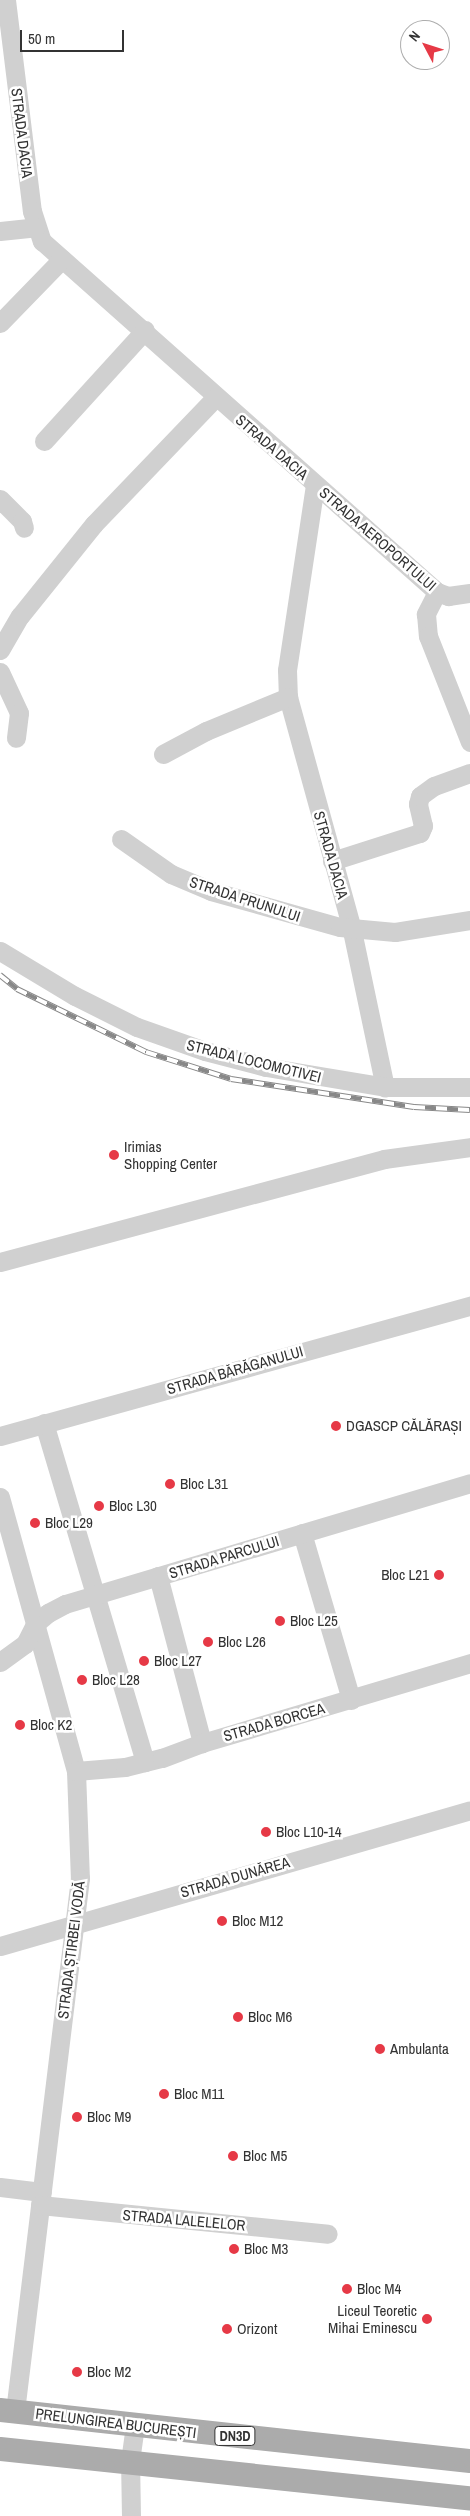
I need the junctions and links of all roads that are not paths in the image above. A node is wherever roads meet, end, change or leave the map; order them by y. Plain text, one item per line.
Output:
1 (6, 0) edge
2 (36, 227) junction
3 (0, 231) edge
4 (62, 259) junction
5 (0, 323) edge
6 (145, 330) junction
7 (216, 397) junction
8 (44, 440) dead end
9 (315, 485) junction
10 (0, 499) edge
11 (24, 528) dead end
12 (437, 592) junction
13 (470, 593) edge
14 (0, 650) edge
15 (0, 672) edge
16 (288, 697) junction
17 (16, 738) dead end
18 (470, 742) edge
19 (163, 754) dead end
20 (470, 773) edge
21 (121, 839) dead end
22 (332, 861) junction
23 (470, 920) edge
24 (351, 926) junction
25 (0, 951) edge
26 (470, 1086) edge
27 (385, 1087) junction
28 (470, 1147) edge
29 (0, 1262) edge
30 (470, 1306) edge
31 (44, 1424) junction
32 (0, 1436) edge
33 (470, 1483) edge
34 (0, 1497) edge
35 (302, 1534) junction
36 (158, 1576) junction
37 (96, 1595) junction
38 (35, 1624) junction
39 (0, 1662) edge
40 (470, 1663) edge
41 (351, 1700) junction
42 (202, 1742) junction
43 (145, 1762) junction
44 (76, 1771) junction
45 (470, 1810) edge
46 (74, 1922) junction
47 (0, 1946) edge
48 (0, 2187) edge
49 (41, 2199) junction
50 (328, 2234) dead end
51 (7, 2410) edge
52 (135, 2424) junction
53 (0, 2449) edge
54 (130, 2461) junction
55 (470, 2461) edge
56 (470, 2498) edge
57 (131, 2516) edge

1 - 2 street, STRADA DACIA
2 - 3 street
2 - 4 street, STRADA DACIA
4 - 5 street
4 - 6 street, STRADA DACIA
6 - 7 street, STRADA DACIA
6 - 8 street
7 - 9 street, STRADA DACIA
7 - 14 street
9 - 12 street, STRADA AEROPORTULUI
9 - 16 street, STRADA DACIA
10 - 11 street
12 - 13 street, STRADA AEROPORTULUI
12 - 18 street
15 - 17 street
16 - 19 street
16 - 22 street, STRADA DACIA
20 - 22 street
21 - 24 street, STRADA PRUNULUI
22 - 24 street, STRADA DACIA
23 - 24 street, STRADA PRUNULUI
24 - 27 street, STRADA DACIA
25 - 27 street, STRADA LOCOMOTIVEI
26 - 27 street, STRADA LOCOMOTIVEI
28 - 29 street
30 - 31 street, STRADA BĂRĂGANULUI
31 - 32 street, STRADA BĂRĂGANULUI
31 - 37 street
33 - 35 street, STRADA PARCULUI
34 - 38 street, STRADA ȘTIRBEI VODĂ
35 - 36 street, STRADA PARCULUI
35 - 41 street
36 - 37 street, STRADA PARCULUI
36 - 42 street
37 - 38 street, STRADA PARCULUI
37 - 43 street
38 - 39 street, STRADA PARCULUI
38 - 44 street, STRADA ȘTIRBEI VODĂ
40 - 41 street, STRADA BORCEA
41 - 42 street, STRADA BORCEA
42 - 43 street, STRADA BORCEA
43 - 44 street, STRADA BORCEA
44 - 46 street, STRADA ȘTIRBEI VODĂ
45 - 46 street, STRADA DUNĂREA
46 - 47 street, STRADA DUNĂREA
46 - 49 street, STRADA ȘTIRBEI VODĂ
48 - 49 street, STRADA LALELELOR
49 - 50 street, STRADA LALELELOR
49 - 51 street, STRADA ȘTIRBEI VODĂ
51 - 52 main road, PRELUNGIREA BUCUREȘTI / DN3D
52 - 54 street
52 - 55 main road, PRELUNGIREA BUCUREȘTI / DN3D
53 - 54 main road, DN3D
54 - 56 main road, DN3D
54 - 57 street

